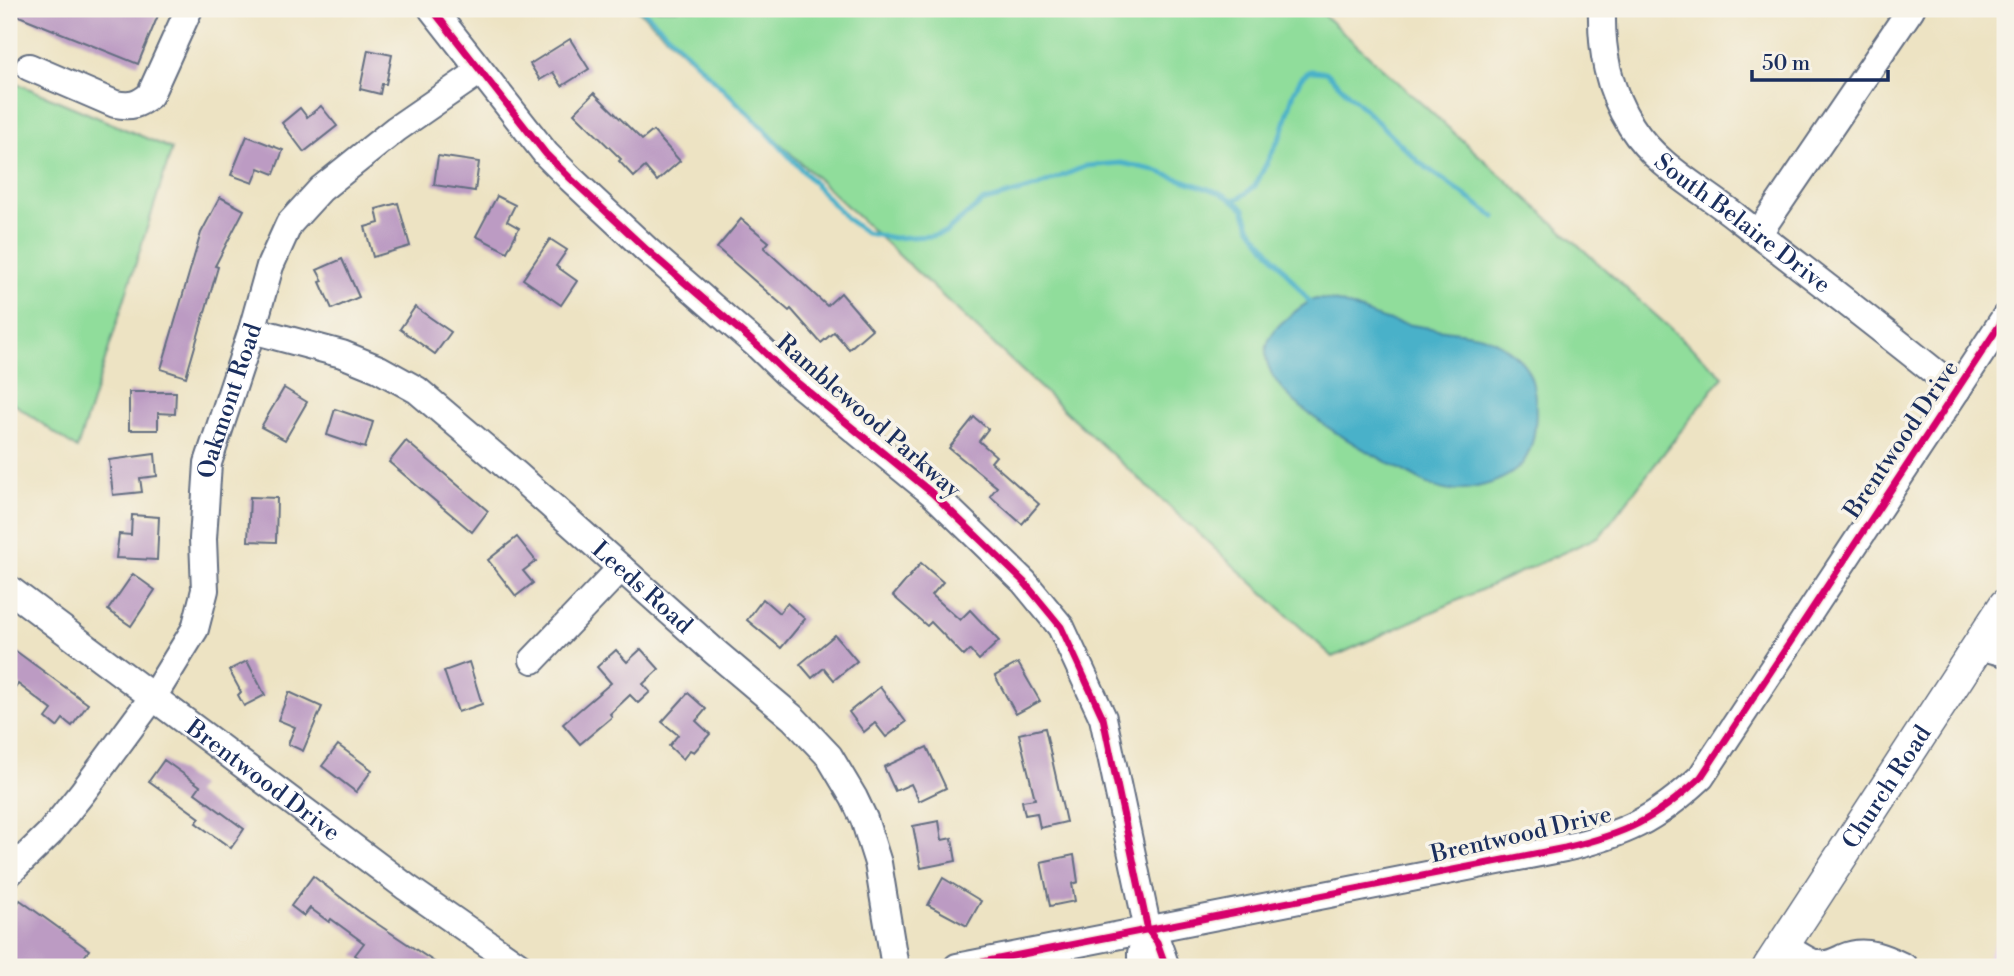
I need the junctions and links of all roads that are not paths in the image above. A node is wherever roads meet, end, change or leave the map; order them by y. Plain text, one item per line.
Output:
1 (189, 9) edge
2 (432, 9) edge
3 (1602, 9) edge
4 (1911, 9) edge
5 (29, 67) dead end
6 (481, 71) junction
7 (1758, 234) junction
8 (2005, 317) edge
9 (252, 330) junction
10 (1956, 390) junction
11 (621, 568) junction
12 (9, 589) edge
13 (2005, 605) edge
14 (1992, 650) edge
15 (533, 660) dead end
16 (153, 697) junction
17 (9, 873) edge
18 (1148, 930) junction
19 (1776, 956) edge
20 (521, 967) edge
21 (895, 967) edge
22 (957, 967) edge
23 (1142, 967) edge
24 (1166, 967) edge
25 (1904, 967) edge

1 - 5 street
2 - 6 street, Ramblewood Parkway
3 - 7 street, South Belaire Drive
4 - 7 street
6 - 9 street, Oakmont Road
6 - 18 street, Ramblewood Parkway
7 - 10 street, South Belaire Drive
8 - 10 street, Brentwood Drive
9 - 11 street, Leeds Road
9 - 16 street, Oakmont Road
10 - 18 street, Brentwood Drive
11 - 15 street
11 - 21 street, Leeds Road
12 - 16 street, Brentwood Drive
13 - 14 main road, Church Road
14 - 19 main road, Church Road
16 - 17 street, Oakmont Road
16 - 20 street, Brentwood Drive
18 - 22 street, Brentwood Drive
18 - 23 street, Ramblewood Parkway
18 - 24 street, Ramblewood Parkway
19 - 25 street

